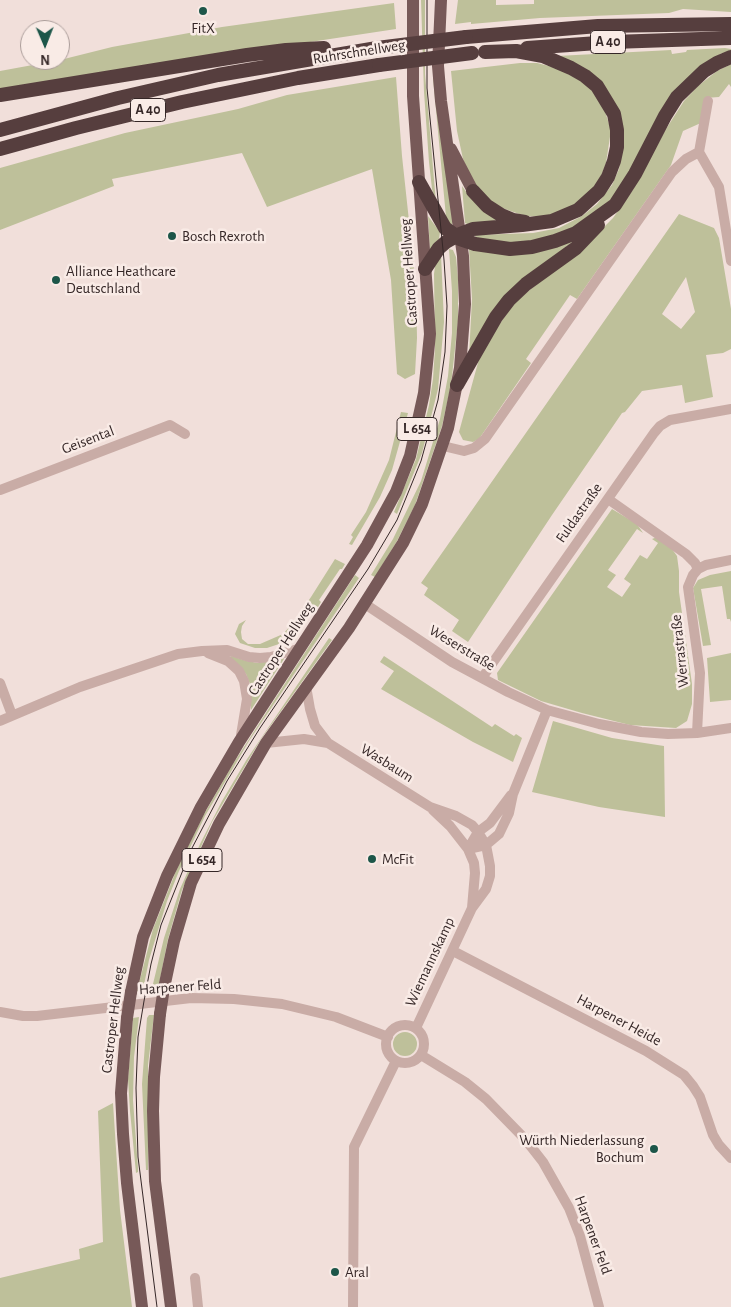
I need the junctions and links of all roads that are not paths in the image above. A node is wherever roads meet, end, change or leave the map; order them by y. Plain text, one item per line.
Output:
1 (404, 0) edge
2 (413, 0) edge
3 (441, 0) edge
4 (412, 18) junction
5 (731, 24) edge
6 (731, 38) edge
7 (377, 47) junction
8 (479, 53) junction
9 (731, 57) edge
10 (0, 96) edge
11 (708, 101) dead end
12 (0, 130) edge
13 (445, 137) junction
14 (0, 149) edge
15 (699, 152) junction
16 (419, 182) junction
17 (473, 191) joint
18 (615, 206) junction
19 (538, 223) junction
20 (458, 236) junction
21 (731, 261) edge
22 (425, 270) junction
23 (457, 385) junction
24 (731, 409) edge
25 (185, 434) dead end
26 (442, 446) junction
27 (0, 490) edge
28 (608, 499) junction
29 (731, 560) edge
30 (698, 569) junction
31 (365, 604) junction
32 (302, 648) junction
33 (202, 651) junction
34 (482, 678) junction
35 (0, 683) edge
36 (306, 686) junction
37 (547, 710) junction
38 (12, 715) junction
39 (0, 721) edge
40 (731, 728) edge
41 (697, 733) junction
42 (239, 742) junction
43 (266, 743) junction
44 (328, 743) junction
45 (513, 794) junction
46 (430, 807) junction
47 (478, 832) junction
48 (486, 845) junction
49 (468, 849) junction
50 (472, 908) junction
51 (452, 951) junction
52 (0, 1012) edge
53 (416, 1028) junction
54 (388, 1037) junction
55 (421, 1055) junction
56 (396, 1061) junction
57 (731, 1158) edge
58 (196, 1278) dead end
59 (142, 1307) edge
60 (171, 1307) edge
61 (198, 1307) edge
62 (353, 1307) edge
63 (600, 1307) edge

1 - 4 main road, L 654
2 - 4 main road, Castroper Hellweg / L 654
3 - 13 main road, L 654
4 - 16 main road, Castroper Hellweg / L 654
5 - 7 highway, Ruhrschnellweg / A 40, bridge
6 - 8 highway, Ruhrschnellweg / A 40
7 - 10 highway
7 - 12 highway, Ruhrschnellweg / A 40
8 - 14 highway, Ruhrschnellweg / A 40, bridge
8 - 19 highway
9 - 18 highway
11 - 15 street
13 - 17 main road
13 - 20 main road, L 654
15 - 21 street
15 - 26 street
16 - 20 highway
16 - 22 main road, Castroper Hellweg / L 654
17 - 19 highway
18 - 20 highway
18 - 23 highway
19 - 20 highway
20 - 22 highway
20 - 23 main road, L 654
22 - 32 main road, Castroper Hellweg / L 654
23 - 26 main road, L 654
24 - 28 street, Fuldastraße
25 - 27 street, Geisental
26 - 31 main road, L 654
28 - 30 street
28 - 34 street, Fuldastraße
29 - 30 street
30 - 41 street, Werrastraße
31 - 34 street, Weserstraße
31 - 36 main road, L 654
32 - 33 street
32 - 42 main road, Castroper Hellweg / L 654
33 - 38 street
33 - 42 street
34 - 37 street, Weserstraße
35 - 38 street
36 - 43 main road, L 654
36 - 44 street, Wasbaum
37 - 41 street, Weserstraße
37 - 45 street
38 - 39 street
40 - 41 street, Weserstraße
42 - 59 main road, Castroper Hellweg / L 654, bridge
43 - 44 street, Wasbaum
43 - 60 main road, L 654, bridge
44 - 46 street, Wasbaum
45 - 47 street
45 - 48 street
46 - 47 street, Wasbaum
46 - 49 street, Wasbaum
47 - 48 street, Wasbaum
47 - 49 street
48 - 49 street
48 - 50 street, Wiemannskamp
49 - 50 street, Wiemannskamp
50 - 51 street, Wiemannskamp
51 - 53 street, Wiemannskamp
51 - 57 street, Harpener Heide
52 - 54 street, Harpener Feld
53 - 54 street
53 - 55 street
54 - 56 street
55 - 56 street
55 - 63 street, Harpener Feld
56 - 62 street
58 - 61 street

